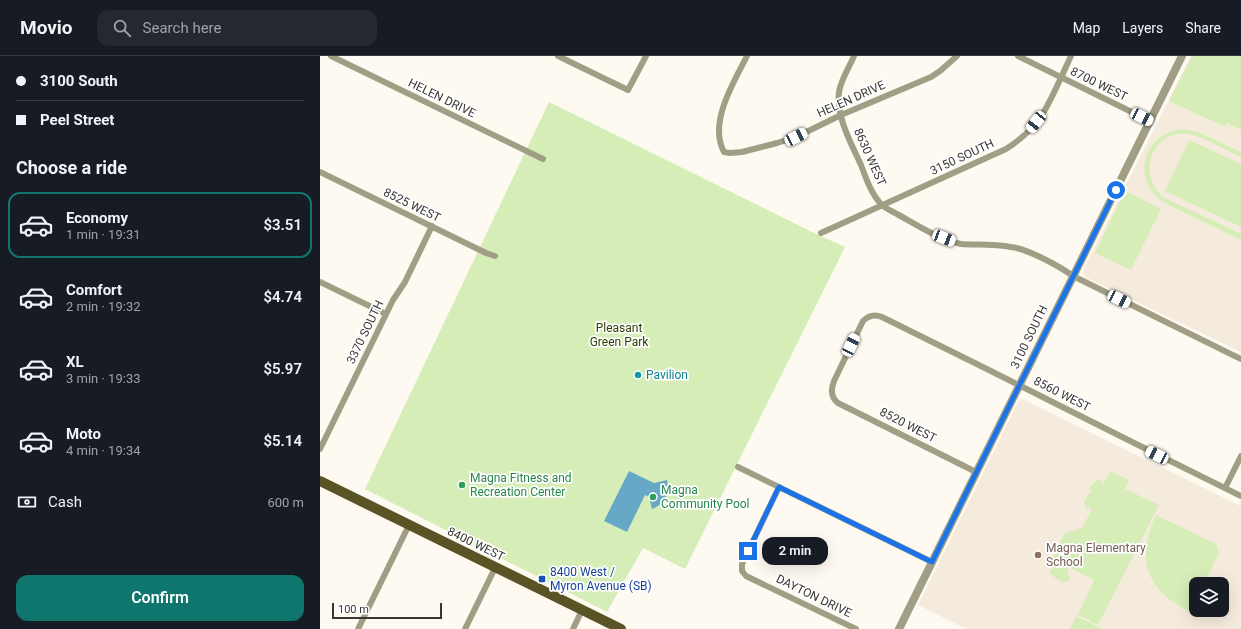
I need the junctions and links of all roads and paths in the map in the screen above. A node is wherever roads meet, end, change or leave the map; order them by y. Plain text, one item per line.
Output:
1 (331, 56) edge
2 (558, 56) edge
3 (646, 56) edge
4 (747, 56) edge
5 (854, 56) edge
6 (957, 56) edge
7 (1018, 56) edge
8 (1071, 56) edge
9 (1182, 56) edge
10 (1061, 77) junction
11 (841, 115) junction
12 (1150, 121) junction
13 (543, 159) dead end
14 (320, 172) edge
15 (883, 206) junction
16 (432, 226) junction
17 (821, 233) dead end
18 (495, 256) dead end
19 (1073, 276) junction
20 (320, 282) edge
21 (386, 314) junction
22 (1241, 359) edge
23 (1019, 385) junction
24 (832, 396) joint
25 (320, 449) edge
26 (1241, 456) edge
27 (738, 467) dead end
28 (976, 472) junction
29 (320, 481) edge
30 (779, 487) junction
31 (1225, 488) junction
32 (1241, 496) edge
33 (409, 525) junction
34 (932, 562) junction
35 (495, 568) junction
36 (582, 610) junction
37 (358, 629) edge
38 (465, 629) edge
39 (573, 629) edge
40 (621, 629) edge
41 (856, 629) edge
42 (899, 629) edge

1 - 13 street, HELEN DRIVE
2 - 3 street
4 - 11 street, HELEN DRIVE
5 - 11 street, 8630 WEST
6 - 11 street, HELEN DRIVE
7 - 10 street, 8700 WEST
8 - 10 street, 3150 SOUTH
9 - 12 street, 3100 SOUTH
10 - 12 street, 8700 WEST
10 - 15 street, 3150 SOUTH
11 - 15 street, 8630 WEST
12 - 19 street, 3100 SOUTH
14 - 16 street, 8525 WEST
15 - 17 street, 3150 SOUTH
15 - 19 street
16 - 18 street, 8525 WEST
16 - 21 street, 3370 SOUTH
19 - 22 street
19 - 23 street, 3100 SOUTH
20 - 21 street
21 - 25 street, 3370 SOUTH
23 - 24 street, 8560 WEST
23 - 28 street, 3100 SOUTH
23 - 31 street, 8560 WEST
24 - 28 street, 8520 WEST
26 - 31 street
27 - 30 street
28 - 34 street, 3100 SOUTH
29 - 33 main road, 8400 WEST
30 - 34 street
30 - 41 street, DAYTON DRIVE
31 - 32 street, 8560 WEST
33 - 35 main road, 8400 WEST
33 - 37 street
34 - 42 street, 3100 SOUTH
35 - 36 main road, 8400 WEST
35 - 38 street
36 - 39 street
36 - 40 main road, 8400 WEST

